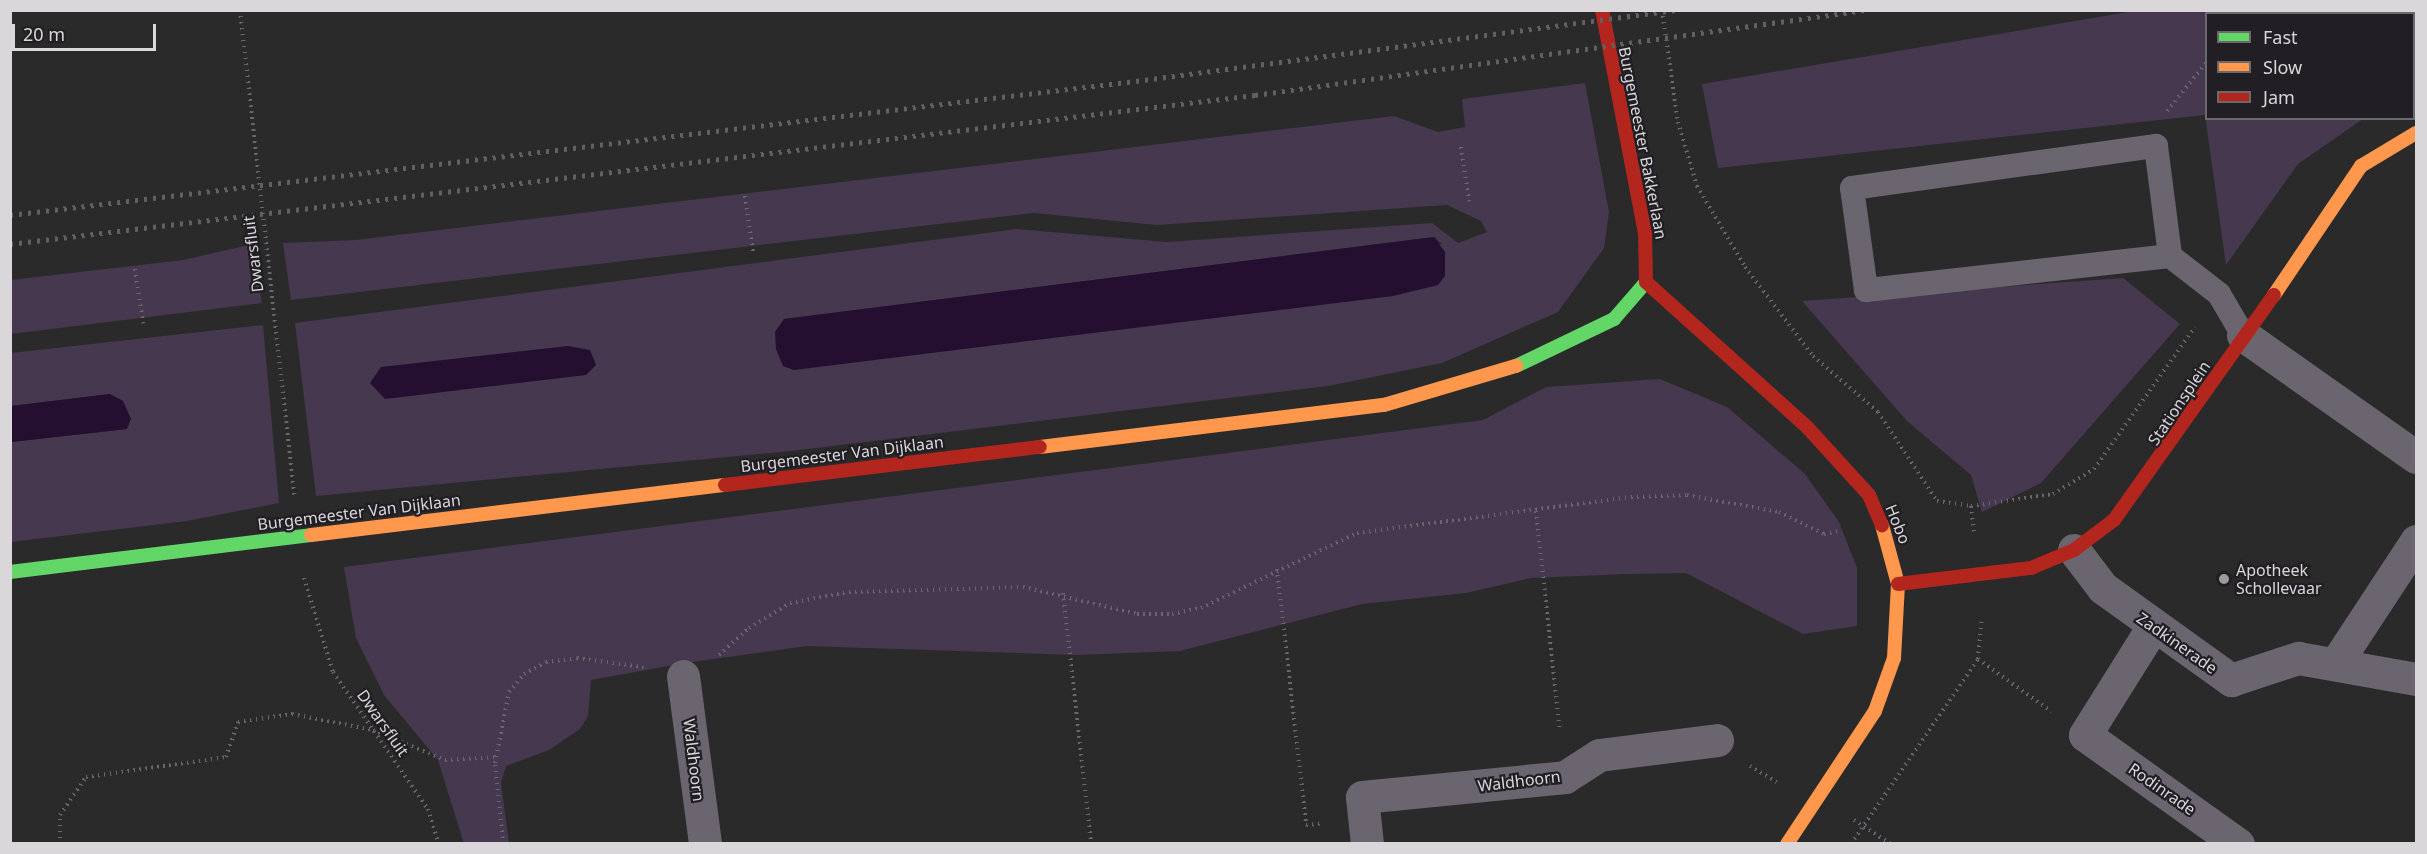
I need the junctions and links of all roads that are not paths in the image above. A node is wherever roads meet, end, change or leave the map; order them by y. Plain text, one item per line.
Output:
1 (1602, 10) edge
2 (2416, 133) edge
3 (2170, 256) junction
4 (1646, 282) junction
5 (2243, 335) junction
6 (2416, 457) edge
7 (2416, 541) edge
8 (2074, 550) junction
9 (10, 572) edge
10 (1898, 584) junction
11 (2152, 628) junction
12 (2336, 663) junction
13 (683, 676) road end
14 (2416, 679) edge
15 (1717, 740) dead end
16 (1365, 830) edge
17 (705, 843) edge
18 (1787, 843) edge
19 (2238, 843) edge

1 - 4 street, Burgemeester Bakkerlaan
2 - 5 street, Stationsplein
3 - 3 lane
3 - 5 lane
4 - 9 street, Burgemeester Van Dijklaan
4 - 10 street, Hobo
5 - 6 street
5 - 8 street, Stationsplein
7 - 12 street
8 - 10 street, Stationsplein
8 - 11 street, Zadkinerade
10 - 18 street, Hobo
11 - 12 street, Zadkinerade
11 - 19 street, Rodinrade
12 - 14 street, Zadkinerade
13 - 17 street, Waldhoorn
15 - 16 street, Waldhoorn

